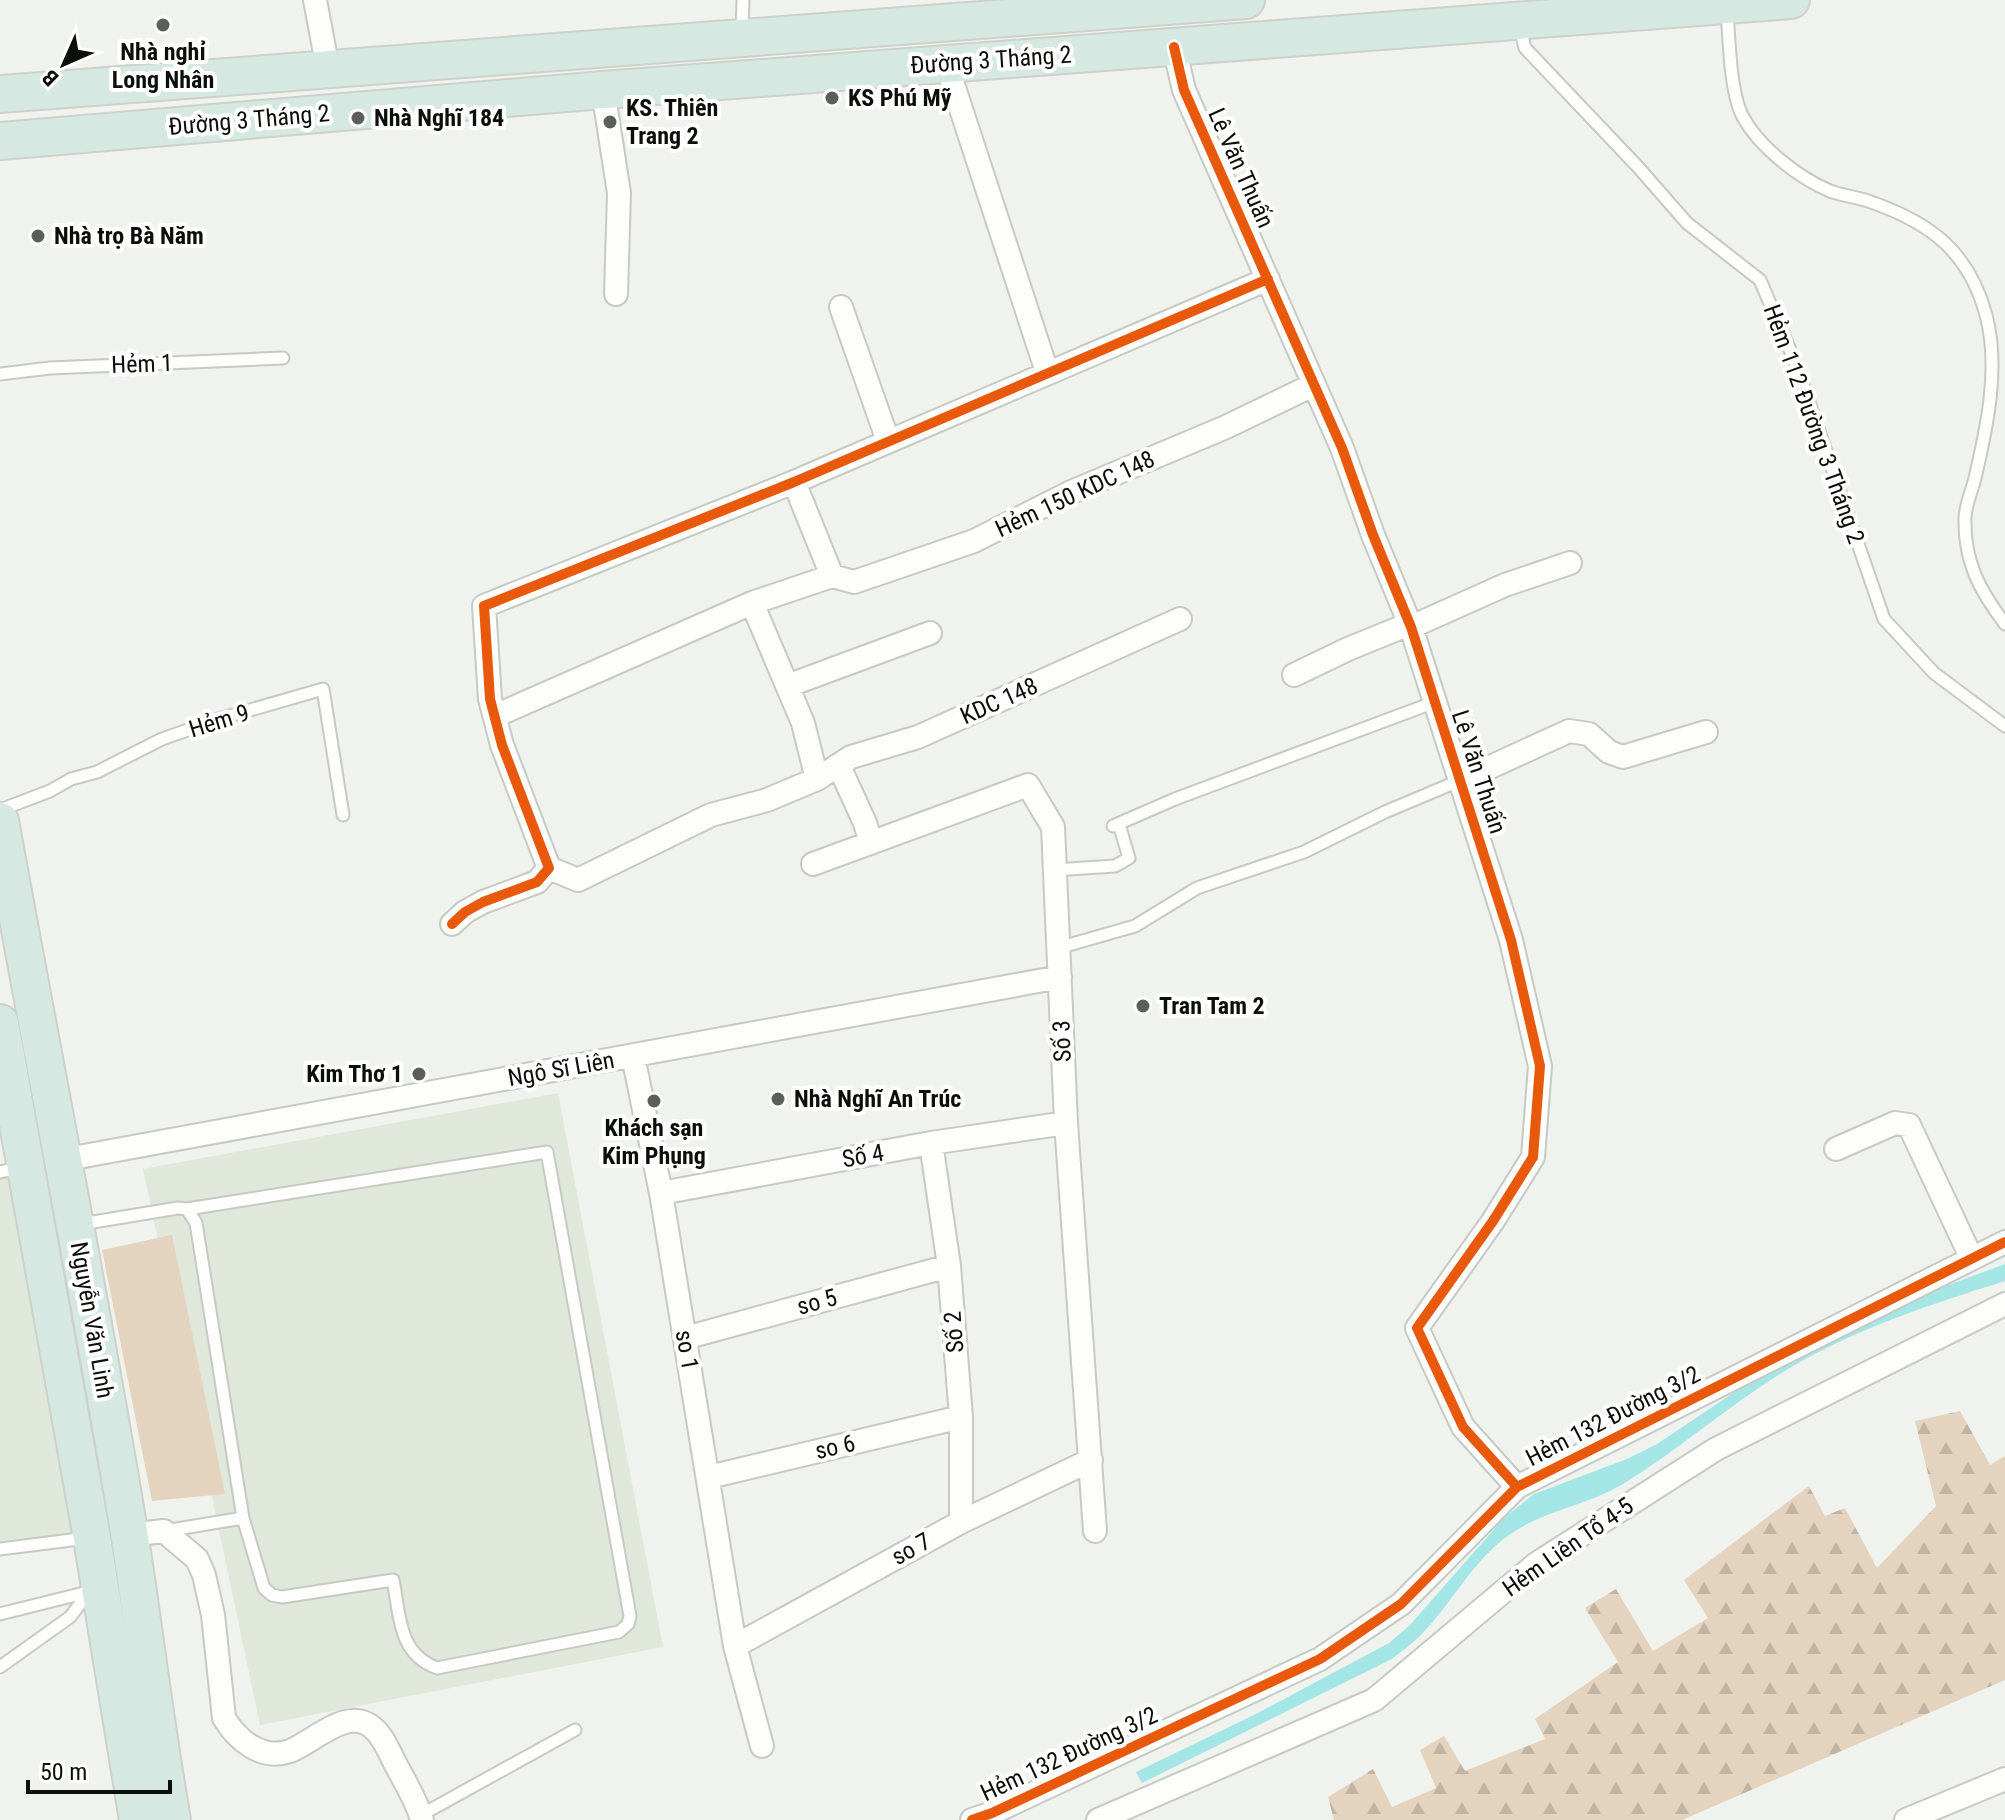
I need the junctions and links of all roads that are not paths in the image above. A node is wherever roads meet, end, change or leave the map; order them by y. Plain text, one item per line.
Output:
1 (315, 0) edge
2 (743, 0) edge
3 (1246, 0) edge
4 (1791, 0) edge
5 (1727, 5) junction
6 (1518, 20) junction
7 (827, 32) junction
8 (741, 38) junction
9 (1174, 47) junction
10 (946, 63) junction
11 (328, 69) junction
12 (832, 72) junction
13 (749, 80) junction
14 (603, 90) junction
15 (0, 94) edge
16 (0, 141) edge
17 (1268, 279) junction
18 (616, 294) dead end
19 (841, 307) dead end
20 (283, 358) dead end
21 (1047, 372) junction
22 (0, 374) edge
23 (1313, 385) junction
24 (888, 441) junction
25 (794, 482) junction
26 (1570, 563) dead end
27 (832, 576) junction
28 (752, 603) junction
29 (1180, 619) dead end
30 (2005, 624) edge
31 (1411, 627) junction
32 (930, 633) dead end
33 (1294, 675) dead end
34 (787, 686) junction
35 (1435, 702) junction
36 (495, 716) junction
37 (2005, 726) edge
38 (1706, 732) dead end
39 (839, 766) junction
40 (817, 779) junction
41 (1462, 780) junction
42 (0, 810) edge
43 (343, 815) dead end
44 (0, 821) edge
45 (871, 843) junction
46 (813, 864) dead end
47 (549, 868) junction
48 (1054, 870) junction
49 (452, 924) dead end
50 (1058, 948) junction
51 (1060, 977) junction
52 (0, 1023) edge
53 (633, 1056) junction
54 (6, 1086) edge
55 (1066, 1123) junction
56 (931, 1143) junction
57 (1836, 1149) dead end
58 (62, 1160) junction
59 (13, 1170) edge
60 (661, 1193) junction
61 (187, 1209) junction
62 (75, 1225) junction
63 (2005, 1242) edge
64 (1971, 1257) junction
65 (949, 1266) junction
66 (2005, 1304) edge
67 (685, 1338) junction
68 (961, 1417) junction
69 (1091, 1460) junction
70 (709, 1477) junction
71 (1517, 1487) junction
72 (243, 1518) junction
73 (961, 1522) junction
74 (1095, 1531) dead end
75 (147, 1533) junction
76 (92, 1538) junction
77 (0, 1549) edge
78 (95, 1590) junction
79 (0, 1614) edge
80 (735, 1646) junction
81 (0, 1667) edge
82 (131, 1679) junction
83 (575, 1730) dead end
84 (762, 1746) dead end
85 (144, 1760) junction
86 (2005, 1779) edge
87 (1928, 1815) edge
88 (422, 1818) edge
89 (138, 1820) edge
90 (172, 1820) edge
91 (972, 1820) edge
92 (1098, 1820) edge
93 (1906, 1820) edge

1 - 11 street
2 - 8 lane
3 - 7 highway, Đường 3 Tháng 2
4 - 5 highway, Đường 3 Tháng 2
5 - 6 highway, Đường 3 Tháng 2
5 - 30 lane
6 - 9 highway, Đường 3 Tháng 2
6 - 37 lane, Hẻm 112 Đường 3 Tháng 2
7 - 8 highway, Đường 3 Tháng 2
7 - 12 highway
8 - 11 highway, Đường 3 Tháng 2
8 - 13 highway
9 - 10 highway, Đường 3 Tháng 2
9 - 17 street, Lê Văn Thuấn
10 - 12 highway, Đường 3 Tháng 2
10 - 21 street
11 - 15 highway, Đường 3 Tháng 2
12 - 13 highway, Đường 3 Tháng 2
13 - 14 highway, Đường 3 Tháng 2
14 - 16 highway, Đường 3 Tháng 2
14 - 18 street
17 - 21 street
17 - 23 street, Lê Văn Thuấn
19 - 24 street
20 - 22 lane, Hẻm 1
21 - 24 street
23 - 27 street, Hẻm 150 KDC 148
23 - 31 street, Lê Văn Thuấn
24 - 25 street
25 - 27 street
25 - 36 street
26 - 31 street
27 - 28 street
28 - 34 street
28 - 36 street
29 - 39 street, KDC 148
31 - 33 street
31 - 35 street, Lê Văn Thuấn
32 - 34 street
34 - 40 street
35 - 41 street, Lê Văn Thuấn
35 - 48 lane
36 - 47 street
38 - 41 street
39 - 40 street, KDC 148
39 - 45 street
40 - 47 street, KDC 148
41 - 50 lane
41 - 71 street, Lê Văn Thuấn
42 - 43 lane, Hẻm 9
44 - 58 highway, Nguyễn Văn Linh
45 - 46 street, Số 3
45 - 48 street, Số 3
47 - 49 street
48 - 50 street, Số 3
50 - 51 street, Số 3
51 - 53 street, Ngô Sĩ Liên
51 - 55 street, Số 3
52 - 54 highway, Nguyễn Văn Linh
53 - 58 street, Ngô Sĩ Liên
53 - 60 street, so 1
54 - 59 highway, Nguyễn Văn Linh
55 - 56 street, Số 4
55 - 69 street, Số 3
56 - 60 street, Số 4
56 - 65 street, Số 2
57 - 64 street
58 - 59 highway
58 - 62 highway, Nguyễn Văn Linh
59 - 76 highway, Nguyễn Văn Linh
60 - 67 street, so 1
61 - 62 lane
61 - 72 lane
61 - 72 lane
62 - 75 highway, Nguyễn Văn Linh
63 - 64 street, Hẻm 132 Đường 3/2
64 - 71 street, Hẻm 132 Đường 3/2
65 - 67 street, so 5
65 - 68 street, Số 2
66 - 92 street, Hẻm Liên Tổ 4-5
67 - 70 street, so 1
68 - 70 street, so 6
68 - 73 street, Số 2
69 - 73 street, so 7
69 - 74 street, Số 3
70 - 80 street, so 1
71 - 91 street, Hẻm 132 Đường 3/2
72 - 75 lane
73 - 80 street, so 7
75 - 82 highway, Nguyễn Văn Linh
75 - 88 street
76 - 77 lane
76 - 78 highway, Nguyễn Văn Linh
78 - 79 lane
78 - 81 lane
78 - 82 highway, Nguyễn Văn Linh
80 - 84 street, so 1
82 - 85 highway, Nguyễn Văn Linh
83 - 88 lane
85 - 89 highway, Nguyễn Văn Linh
85 - 90 highway, Nguyễn Văn Linh
86 - 87 street
87 - 93 street

